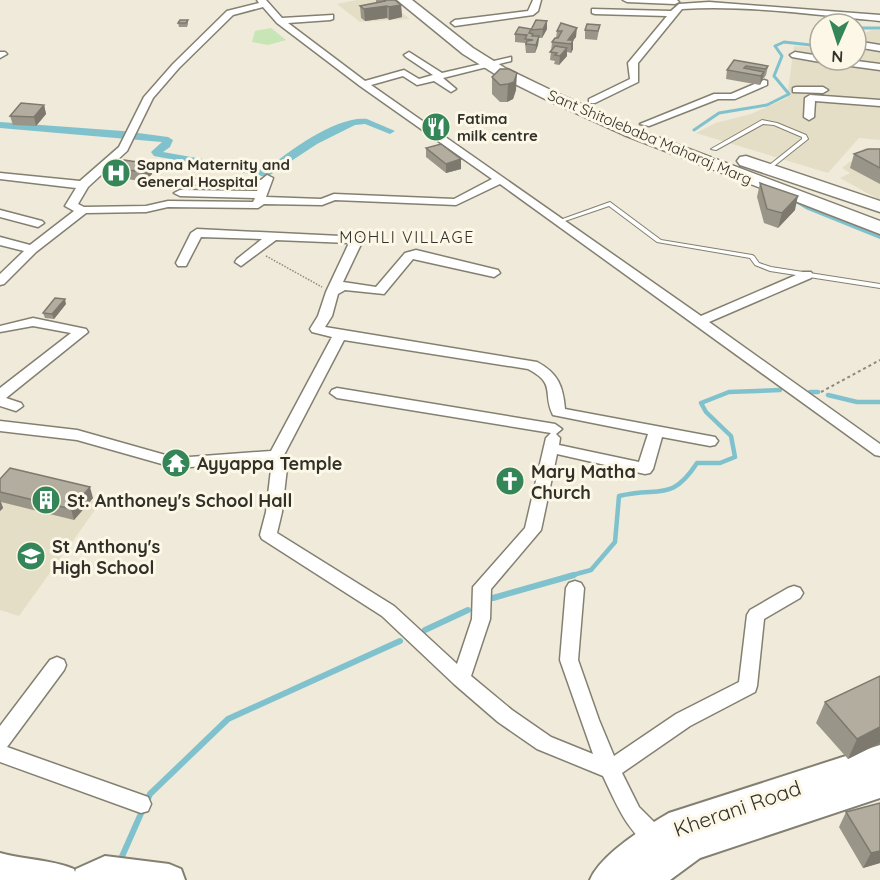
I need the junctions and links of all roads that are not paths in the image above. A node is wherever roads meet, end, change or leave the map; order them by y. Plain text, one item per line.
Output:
1 (404, 0) edge
2 (427, 0) edge
3 (537, 0) edge
4 (627, 0) edge
5 (263, 2) edge
6 (708, 2) edge
7 (748, 3) edge
8 (676, 6) edge
9 (595, 11) dead end
10 (330, 16) dead end
11 (880, 18) edge
12 (280, 21) junction
13 (455, 23) junction
14 (409, 55) dead end
15 (795, 55) dead end
16 (808, 57) edge
17 (508, 59) junction
18 (489, 64) junction
19 (438, 77) junction
20 (764, 83) edge
21 (363, 84) junction
22 (451, 89) dead end
23 (796, 90) dead end
24 (880, 92) edge
25 (592, 101) junction
26 (880, 103) edge
27 (809, 117) dead end
28 (645, 124) junction
29 (666, 139) junction
30 (714, 149) junction
31 (769, 168) junction
32 (0, 176) edge
33 (499, 180) junction
34 (229, 184) junction
35 (83, 185) junction
36 (264, 189) junction
37 (177, 199) junction
38 (220, 206) junction
39 (880, 207) edge
40 (83, 210) junction
41 (0, 213) edge
42 (560, 221) junction
43 (38, 223) dead end
44 (880, 228) edge
45 (274, 236) junction
46 (0, 241) edge
47 (32, 249) junction
48 (241, 262) dead end
49 (182, 263) dead end
50 (494, 273) dead end
51 (807, 274) junction
52 (0, 281) edge
53 (880, 286) edge
54 (332, 292) junction
55 (700, 321) junction
56 (3, 329) dead end
57 (340, 335) junction
58 (337, 393) dead end
59 (0, 395) edge
60 (0, 401) edge
61 (16, 406) dead end
62 (558, 412) junction
63 (0, 426) edge
64 (555, 429) junction
65 (657, 430) junction
66 (710, 441) dead end
67 (551, 448) junction
68 (880, 451) edge
69 (276, 456) junction
70 (574, 588) dead end
71 (794, 593) dead end
72 (57, 665) dead end
73 (461, 679) junction
74 (0, 741) edge
75 (0, 753) edge
76 (609, 770) junction
77 (877, 772) edge
78 (141, 804) dead end
79 (666, 847) junction
80 (8, 874) edge
81 (62, 880) edge
82 (606, 880) edge
83 (643, 880) edge

1 - 18 main road, Sant Shitolebaba Maharaj Marg
2 - 13 main road, Sant Shitolebaba Maharaj Marg
3 - 13 street
4 - 8 street
5 - 12 street
5 - 35 street
6 - 7 street
6 - 8 street
7 - 11 street
8 - 9 street
8 - 25 street
10 - 12 street
12 - 21 street
13 - 17 main road, Sant Shitolebaba Maharaj Marg
14 - 19 street
15 - 16 street
17 - 18 street
17 - 25 main road, Sant Shitolebaba Maharaj Marg
18 - 19 street
18 - 29 main road, Sant Shitolebaba Maharaj Marg
19 - 21 street
19 - 22 street
20 - 28 street
21 - 33 street
23 - 24 street
25 - 28 main road, Sant Shitolebaba Maharaj Marg
26 - 27 street
28 - 29 main road, Sant Shitolebaba Maharaj Marg
29 - 30 main road, Sant Shitolebaba Maharaj Marg
29 - 44 main road, Sant Shitolebaba Maharaj Marg
30 - 31 main road, Sant Shitolebaba Maharaj Marg
30 - 31 lane
31 - 39 main road, Sant Shitolebaba Maharaj Marg
32 - 35 street
33 - 36 street
33 - 42 street
34 - 36 street
34 - 37 street
34 - 37 street
34 - 38 street
35 - 40 street
36 - 38 street
37 - 38 street
37 - 40 street
40 - 47 street
41 - 43 street
42 - 51 lane
42 - 55 street
45 - 48 street
45 - 49 street
45 - 54 street
46 - 47 street
47 - 52 street
50 - 54 street
51 - 53 lane
51 - 55 street
54 - 57 street
55 - 68 street
56 - 59 street
57 - 62 street
57 - 69 street
58 - 64 street
60 - 61 street
62 - 64 street
62 - 65 street
63 - 69 street
64 - 67 street
65 - 66 street
65 - 67 street
67 - 73 street
69 - 73 street
70 - 76 street
71 - 76 street
72 - 74 street
73 - 76 street
75 - 78 street
76 - 79 street
77 - 79 main road, Kherani Road
79 - 82 main road, Kherani Road
79 - 83 main road, Kherani Road
80 - 81 main road

